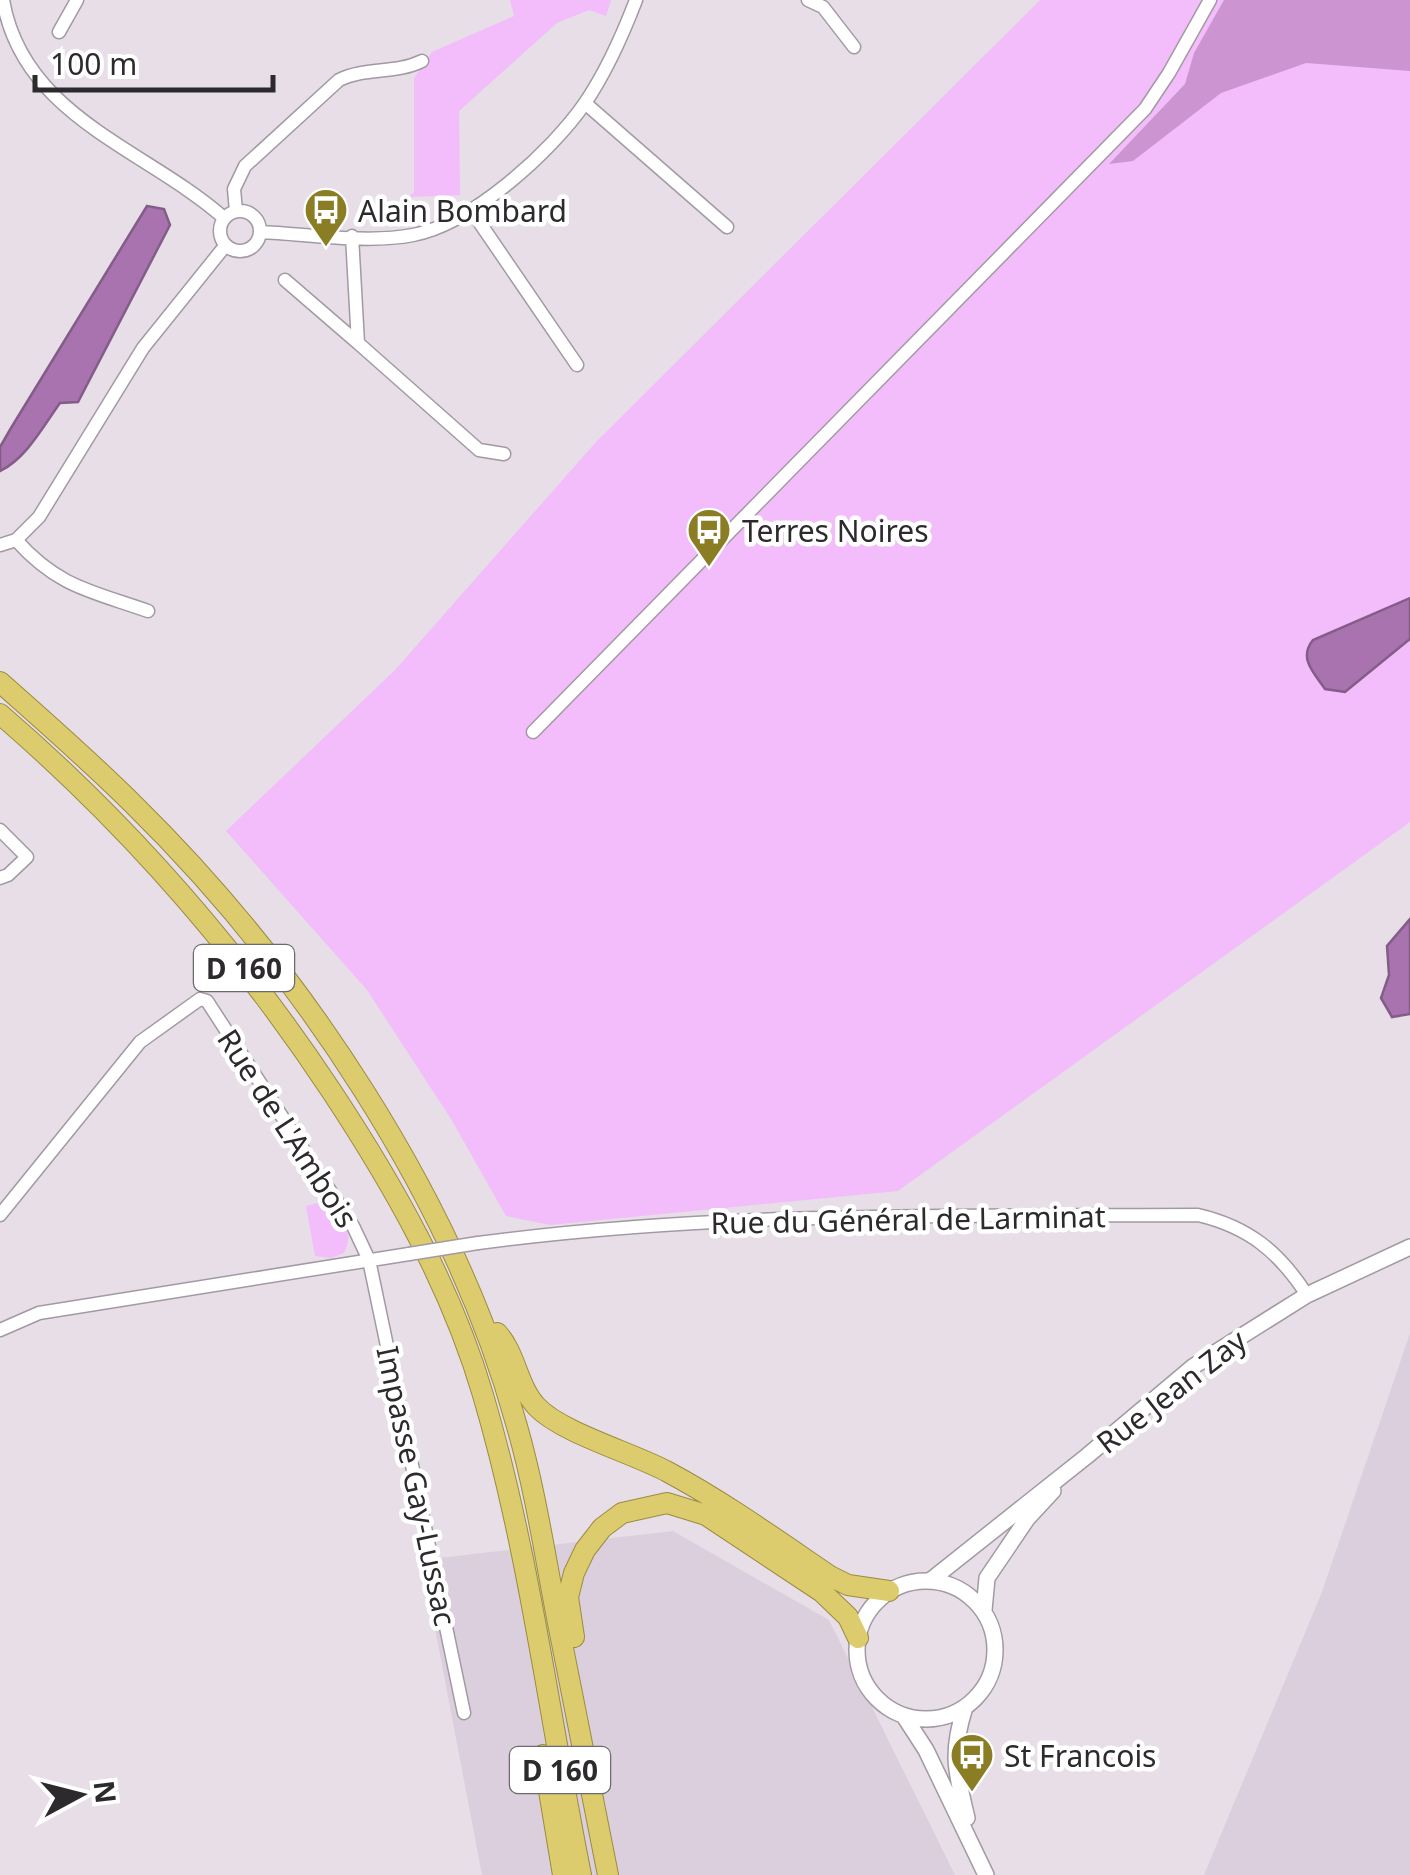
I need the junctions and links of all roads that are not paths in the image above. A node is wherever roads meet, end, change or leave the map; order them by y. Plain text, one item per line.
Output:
1 (4, 0) edge
2 (78, 0) edge
3 (636, 0) edge
4 (808, 0) edge
5 (1210, 0) edge
6 (828, 3) edge
7 (59, 32) dead end
8 (854, 47) dead end
9 (422, 61) dead end
10 (585, 103) junction
11 (471, 210) junction
12 (230, 215) junction
13 (727, 226) dead end
14 (260, 232) junction
15 (352, 236) junction
16 (225, 246) junction
17 (285, 280) dead end
18 (358, 344) junction
19 (577, 365) dead end
20 (504, 454) dead end
21 (16, 540) junction
22 (0, 546) edge
23 (148, 611) dead end
24 (0, 667) edge
25 (0, 682) edge
26 (0, 714) edge
27 (0, 730) edge
28 (533, 732) dead end
29 (77, 751) junction
30 (61, 766) junction
31 (0, 830) edge
32 (0, 878) edge
33 (0, 1215) edge
34 (1410, 1247) edge
35 (368, 1260) junction
36 (1307, 1296) junction
37 (481, 1318) junction
38 (0, 1330) edge
39 (1087, 1456) junction
40 (931, 1580) junction
41 (889, 1591) junction
42 (984, 1610) junction
43 (858, 1638) junction
44 (542, 1664) junction
45 (569, 1674) junction
46 (965, 1708) junction
47 (464, 1713) dead end
48 (904, 1716) junction
49 (976, 1851) junction
50 (563, 1875) edge
51 (580, 1875) edge
52 (608, 1875) edge
53 (986, 1875) edge

1 - 12 street
2 - 7 street
3 - 10 street
4 - 6 street
5 - 28 street
6 - 8 street
9 - 12 street
10 - 11 street
10 - 13 street
11 - 15 street
11 - 19 street
12 - 14 street
12 - 16 street
14 - 15 street
14 - 16 street
15 - 18 street
16 - 21 street
17 - 18 street
18 - 20 street
21 - 22 street
21 - 23 street
24 - 29 highway, D 160
25 - 29 highway, D 160
26 - 30 highway, D 160
27 - 30 highway, D 160
29 - 37 highway, D 160
30 - 44 highway, D 160
31 - 32 street
33 - 35 street, Rue de L'Ambois
34 - 36 street, Rue Jean Zay
35 - 36 street, Rue du Général de Larminat, bridge
35 - 38 street, Rue du Général de Larminat
35 - 47 street, Impasse Gay-Lussac
36 - 39 street, Rue Jean Zay
37 - 41 highway
37 - 45 highway, D 160
39 - 40 street
39 - 42 street
40 - 41 street
40 - 42 street
41 - 43 street
42 - 46 street
43 - 45 highway
43 - 48 street
44 - 50 highway
44 - 51 highway, D 160
45 - 52 highway, D 160
46 - 48 street
46 - 49 street
48 - 49 street
49 - 53 street

